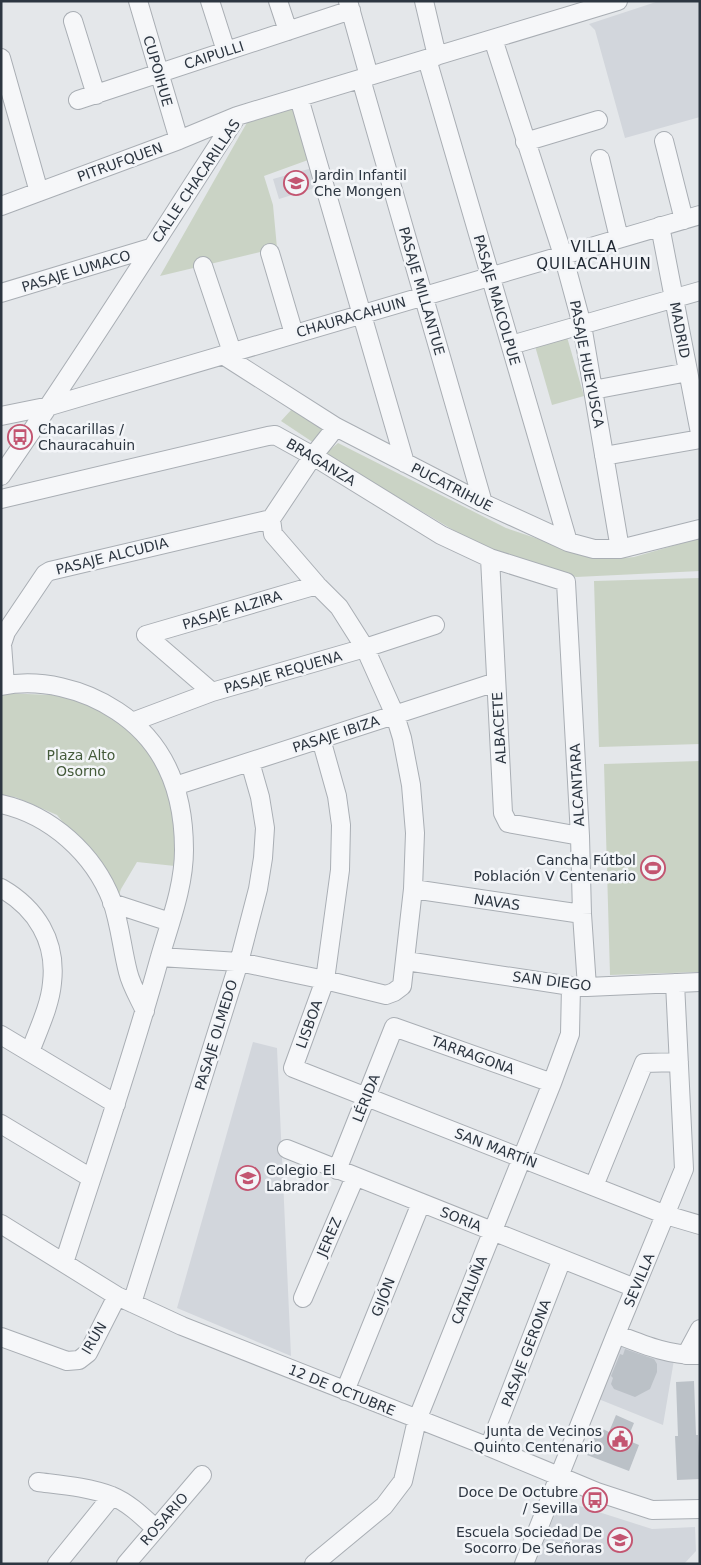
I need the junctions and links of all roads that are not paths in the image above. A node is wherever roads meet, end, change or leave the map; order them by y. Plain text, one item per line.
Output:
1 (138, 1) edge
2 (210, 1) edge
3 (278, 1) edge
4 (424, 1) edge
5 (618, 1) edge
6 (349, 6) edge
7 (73, 21) dead end
8 (288, 31) junction
9 (493, 39) junction
10 (226, 51) junction
11 (432, 57) junction
12 (1, 58) edge
13 (159, 74) junction
14 (365, 78) junction
15 (96, 95) junction
16 (299, 98) junction
17 (78, 100) dead end
18 (238, 116) junction
19 (598, 120) dead end
20 (179, 140) junction
21 (664, 141) dead end
22 (525, 142) junction
23 (600, 159) dead end
24 (39, 192) junction
25 (1, 206) edge
26 (692, 217) edge
27 (660, 226) junction
28 (620, 238) junction
29 (150, 248) junction
30 (270, 253) dead end
31 (563, 255) junction
32 (203, 266) dead end
33 (490, 276) junction
34 (700, 290) edge
35 (1, 293) edge
36 (423, 296) junction
37 (674, 298) junction
38 (362, 314) junction
39 (582, 325) junction
40 (294, 334) junction
41 (511, 345) junction
42 (228, 354) junction
43 (688, 372) junction
44 (593, 390) junction
45 (50, 406) junction
46 (1, 416) edge
47 (336, 428) junction
48 (700, 433) edge
49 (700, 439) edge
50 (313, 456) junction
51 (604, 456) junction
52 (405, 463) junction
53 (1, 476) edge
54 (1, 499) edge
55 (484, 503) junction
56 (271, 519) junction
57 (700, 528) edge
58 (568, 542) junction
59 (620, 549) junction
60 (490, 558) junction
61 (566, 582) joint
62 (317, 585) junction
63 (435, 625) dead end
64 (365, 648) junction
65 (496, 682) junction
66 (3, 686) edge
67 (212, 692) junction
68 (395, 715) junction
69 (132, 722) junction
70 (321, 739) junction
71 (250, 762) junction
72 (175, 786) junction
73 (1, 804) edge
74 (580, 836) junction
75 (1, 888) edge
76 (413, 889) junction
77 (112, 903) junction
78 (582, 914) junction
79 (170, 922) junction
80 (160, 957) junction
81 (406, 961) junction
82 (239, 962) junction
83 (325, 980) junction
84 (700, 982) edge
85 (675, 983) junction
86 (579, 986) junction
87 (145, 1011) junction
88 (394, 1027) joint
89 (1, 1035) edge
90 (30, 1052) junction
91 (678, 1062) junction
92 (293, 1068) joint
93 (552, 1083) junction
94 (366, 1097) junction
95 (116, 1104) junction
96 (1, 1124) edge
97 (287, 1149) dead end
98 (522, 1158) junction
99 (337, 1170) junction
100 (355, 1177) junction
101 (91, 1178) junction
102 (594, 1186) junction
103 (421, 1203) junction
104 (666, 1215) junction
105 (1, 1224) edge
106 (700, 1224) edge
107 (492, 1231) junction
108 (562, 1259) junction
109 (64, 1263) junction
110 (635, 1288) junction
111 (302, 1298) dead end
112 (125, 1299) junction
113 (700, 1329) edge
114 (616, 1334) junction
115 (1, 1338) edge
116 (693, 1355) edge
117 (345, 1390) junction
118 (417, 1420) junction
119 (490, 1448) junction
120 (202, 1475) dead end
121 (558, 1476) junction
122 (38, 1482) dead end
123 (112, 1496) junction
124 (700, 1509) edge
125 (156, 1529) junction
126 (57, 1564) edge
127 (126, 1564) edge
128 (314, 1564) edge
129 (524, 1564) edge

1 - 13 street, CUPOIHUE
2 - 10 street
3 - 8 street
4 - 11 street
5 - 9 street, CALLE CHACARILLAS
6 - 8 street, CAIPULLI
6 - 14 street, PASAJE MILLANTUE
7 - 15 street
8 - 10 street, CAIPULLI
9 - 11 street, CALLE CHACARILLAS
9 - 22 street, PASAJE HUEYUSCA
10 - 13 street, CAIPULLI
11 - 14 street, CALLE CHACARILLAS
11 - 33 street, PASAJE MAICOLPUE
12 - 24 street
13 - 15 street, CAIPULLI
13 - 20 street, CUPOIHUE
14 - 16 street, CALLE CHACARILLAS
14 - 36 street, PASAJE MILLANTUE
15 - 17 street, CAIPULLI
16 - 18 street, CALLE CHACARILLAS
16 - 38 street
18 - 20 street, PITRUFQUEN
18 - 29 street, CALLE CHACARILLAS
19 - 22 street
20 - 24 street, PITRUFQUEN
21 - 26 street
22 - 31 street, PASAJE HUEYUSCA
23 - 28 street
24 - 25 street, PITRUFQUEN
26 - 27 street, CHAURACAHUIN
27 - 28 street, CHAURACAHUIN
27 - 37 street, MADRID
28 - 31 street, CHAURACAHUIN
29 - 35 street, PASAJE LUMACO
29 - 45 street, CALLE CHACARILLAS
30 - 40 street
31 - 33 street, CHAURACAHUIN
31 - 39 street, PASAJE HUEYUSCA
32 - 42 street
33 - 36 street, CHAURACAHUIN
33 - 41 street, PASAJE MAICOLPUE
34 - 37 street
36 - 38 street, CHAURACAHUIN
36 - 55 street, PASAJE MILLANTUE
37 - 39 street
37 - 43 street, MADRID
38 - 40 street, CHAURACAHUIN
38 - 52 street
39 - 41 street
39 - 44 street, PASAJE HUEYUSCA
40 - 42 street, CHAURACAHUIN
41 - 58 street, PASAJE MAICOLPUE
42 - 45 street, CHAURACAHUIN
42 - 47 street, PUCATRIHUE
43 - 44 street
43 - 48 street, MADRID
44 - 51 street, PASAJE HUEYUSCA
45 - 46 street, CHAURACAHUIN
45 - 53 street, CALLE CHACARILLAS
47 - 50 street
47 - 52 street, PUCATRIHUE
49 - 51 street
50 - 54 street, BRAGANZA
50 - 56 street
50 - 60 street, BRAGANZA
51 - 59 street, PASAJE HUEYUSCA
52 - 55 street, PUCATRIHUE
55 - 58 street, PUCATRIHUE
56 - 62 street
56 - 66 street, PASAJE ALCUDIA
57 - 59 street, PUCATRIHUE
58 - 59 street, PUCATRIHUE
60 - 61 street, BRAGANZA
60 - 65 street, ALBACETE
61 - 74 street, ALCANTARA
62 - 64 street
62 - 67 street, PASAJE ALZIRA
63 - 64 street, PASAJE REQUENA
64 - 67 street, PASAJE REQUENA
64 - 68 street
65 - 68 street, PASAJE IBIZA
65 - 74 street, ALBACETE
66 - 69 street
67 - 69 street, PASAJE REQUENA
68 - 70 street, PASAJE IBIZA
68 - 76 street
69 - 72 street
70 - 71 street, PASAJE IBIZA
70 - 83 street, LISBOA
71 - 72 street, PASAJE IBIZA
71 - 82 street, PASAJE OLMEDO
72 - 79 street
73 - 77 street
74 - 78 street, ALCANTARA
75 - 90 street
76 - 78 street, NAVAS
76 - 81 street
77 - 79 street
77 - 87 street
78 - 86 street, ALCANTARA
79 - 80 street
80 - 82 street
80 - 87 street
81 - 83 street
81 - 86 street, SAN DIEGO
82 - 83 street
82 - 112 street, PASAJE OLMEDO
83 - 92 street, LISBOA
84 - 85 street, SAN DIEGO
85 - 86 street, SAN DIEGO
85 - 91 street, SEVILLA
86 - 93 street, CATALUÑA
87 - 95 street
88 - 93 street, TARRAGONA
88 - 94 street, LÉRIDA
89 - 90 street
90 - 95 street
91 - 102 street
91 - 104 street, SEVILLA
92 - 94 street, SAN MARTÍN
93 - 98 street, CATALUÑA
94 - 98 street, SAN MARTÍN
94 - 99 street, LÉRIDA
95 - 101 street
96 - 101 street
97 - 99 street, SORIA
98 - 102 street, SAN MARTÍN
98 - 107 street, CATALUÑA
99 - 100 street, SORIA
100 - 103 street, SORIA
100 - 111 street, JEREZ
101 - 109 street
102 - 104 street, SAN MARTÍN
103 - 107 street, SORIA
103 - 117 street, GIJÓN
104 - 106 street, SAN MARTÍN
104 - 110 street, SEVILLA
105 - 109 street, 12 DE OCTUBRE
107 - 108 street, SORIA
107 - 118 street, CATALUÑA
108 - 110 street, SORIA
108 - 119 street, PASAJE GERONA
109 - 112 street, 12 DE OCTUBRE
110 - 114 street, SEVILLA
112 - 115 street, IRÚN
112 - 117 street, 12 DE OCTUBRE
113 - 116 street
114 - 116 street
114 - 121 street, SEVILLA
117 - 118 street, 12 DE OCTUBRE
118 - 119 street, 12 DE OCTUBRE
118 - 128 street, CATALUÑA
119 - 121 street, 12 DE OCTUBRE
120 - 125 street, ROSARIO
121 - 124 street, 12 DE OCTUBRE
121 - 129 street, SEVILLA
122 - 123 street
123 - 125 street
123 - 126 street
125 - 127 street, ROSARIO

